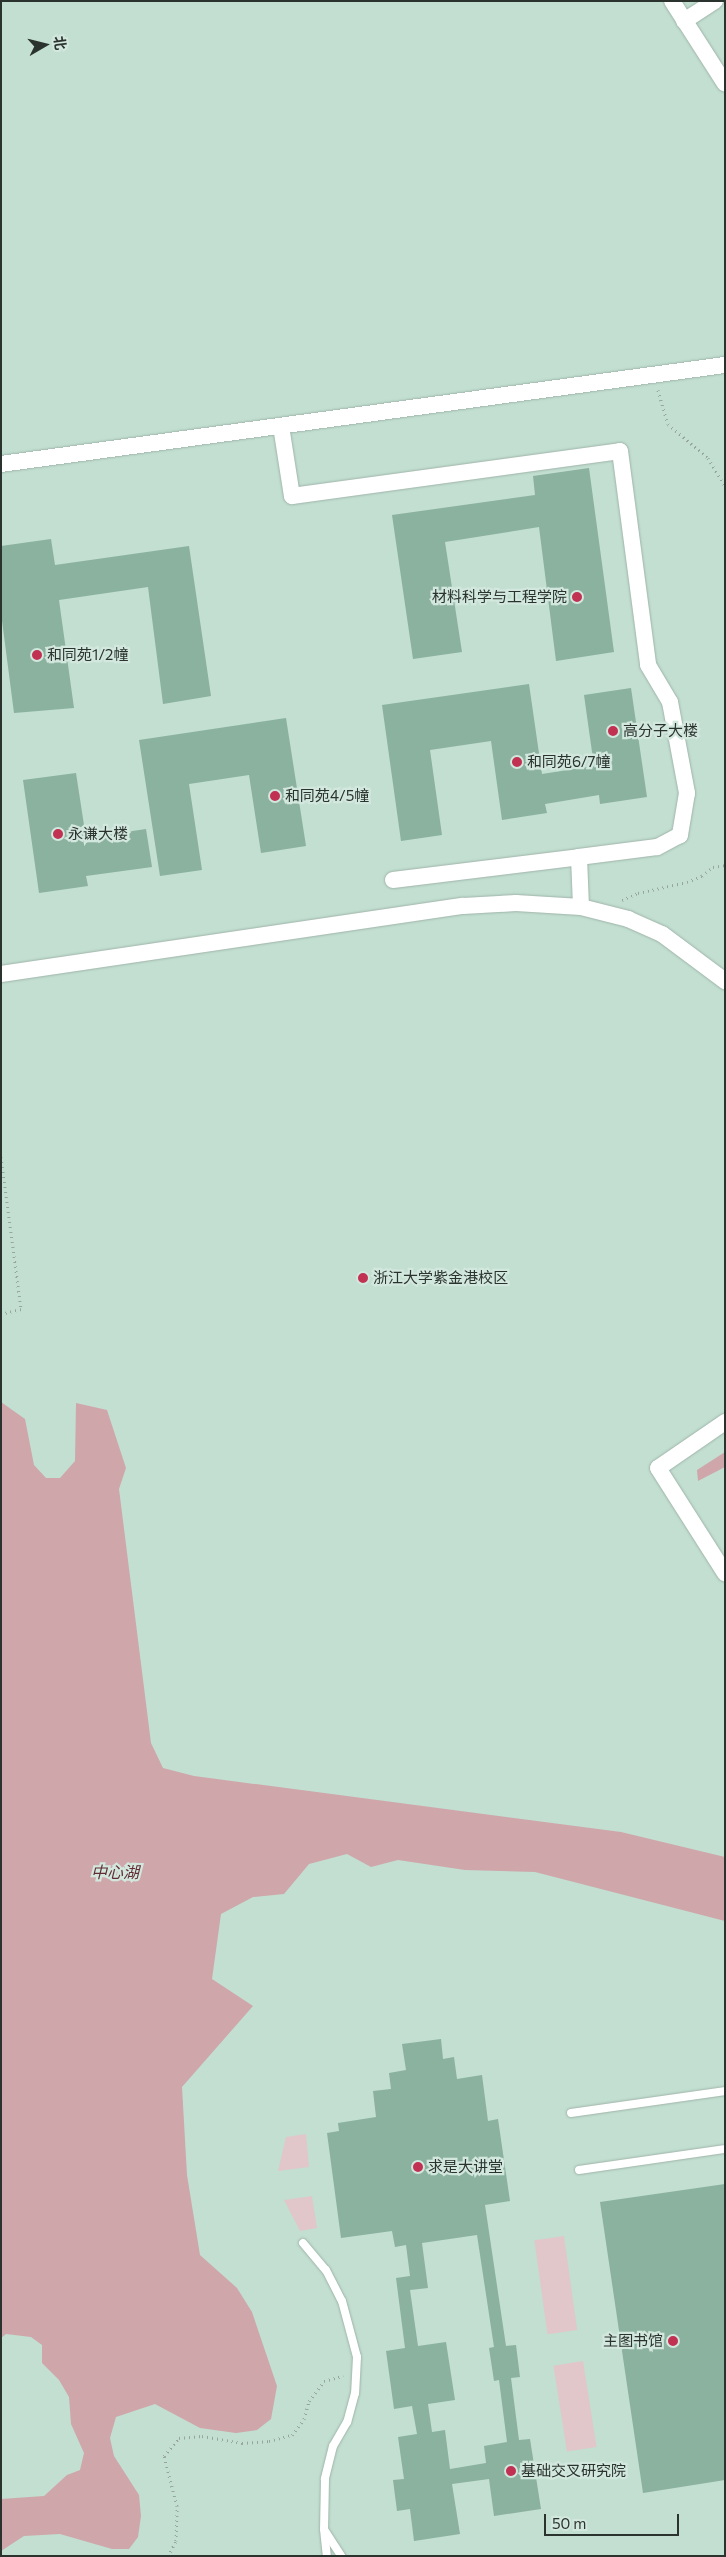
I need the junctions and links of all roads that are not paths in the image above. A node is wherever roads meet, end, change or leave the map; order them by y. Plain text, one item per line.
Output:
1 (672, 1) edge
2 (715, 1) edge
3 (691, 17) junction
4 (725, 84) edge
5 (725, 365) edge
6 (281, 426) junction
7 (1, 464) edge
8 (579, 857) junction
9 (393, 880) dead end
10 (581, 907) junction
11 (1, 974) edge
12 (725, 981) edge
13 (725, 1422) edge
14 (725, 1573) edge
15 (725, 2091) edge
16 (571, 2113) dead end
17 (725, 2149) edge
18 (579, 2170) dead end
19 (303, 2243) dead end
20 (324, 2529) junction
21 (327, 2556) edge
22 (341, 2556) edge

1 - 3 street
2 - 3 street
3 - 4 street
5 - 6 street
6 - 7 street
6 - 8 street
8 - 9 street
8 - 10 street
10 - 11 street
10 - 12 street
13 - 14 street
15 - 16 lane
17 - 18 lane
19 - 20 lane
20 - 21 lane
20 - 22 lane

